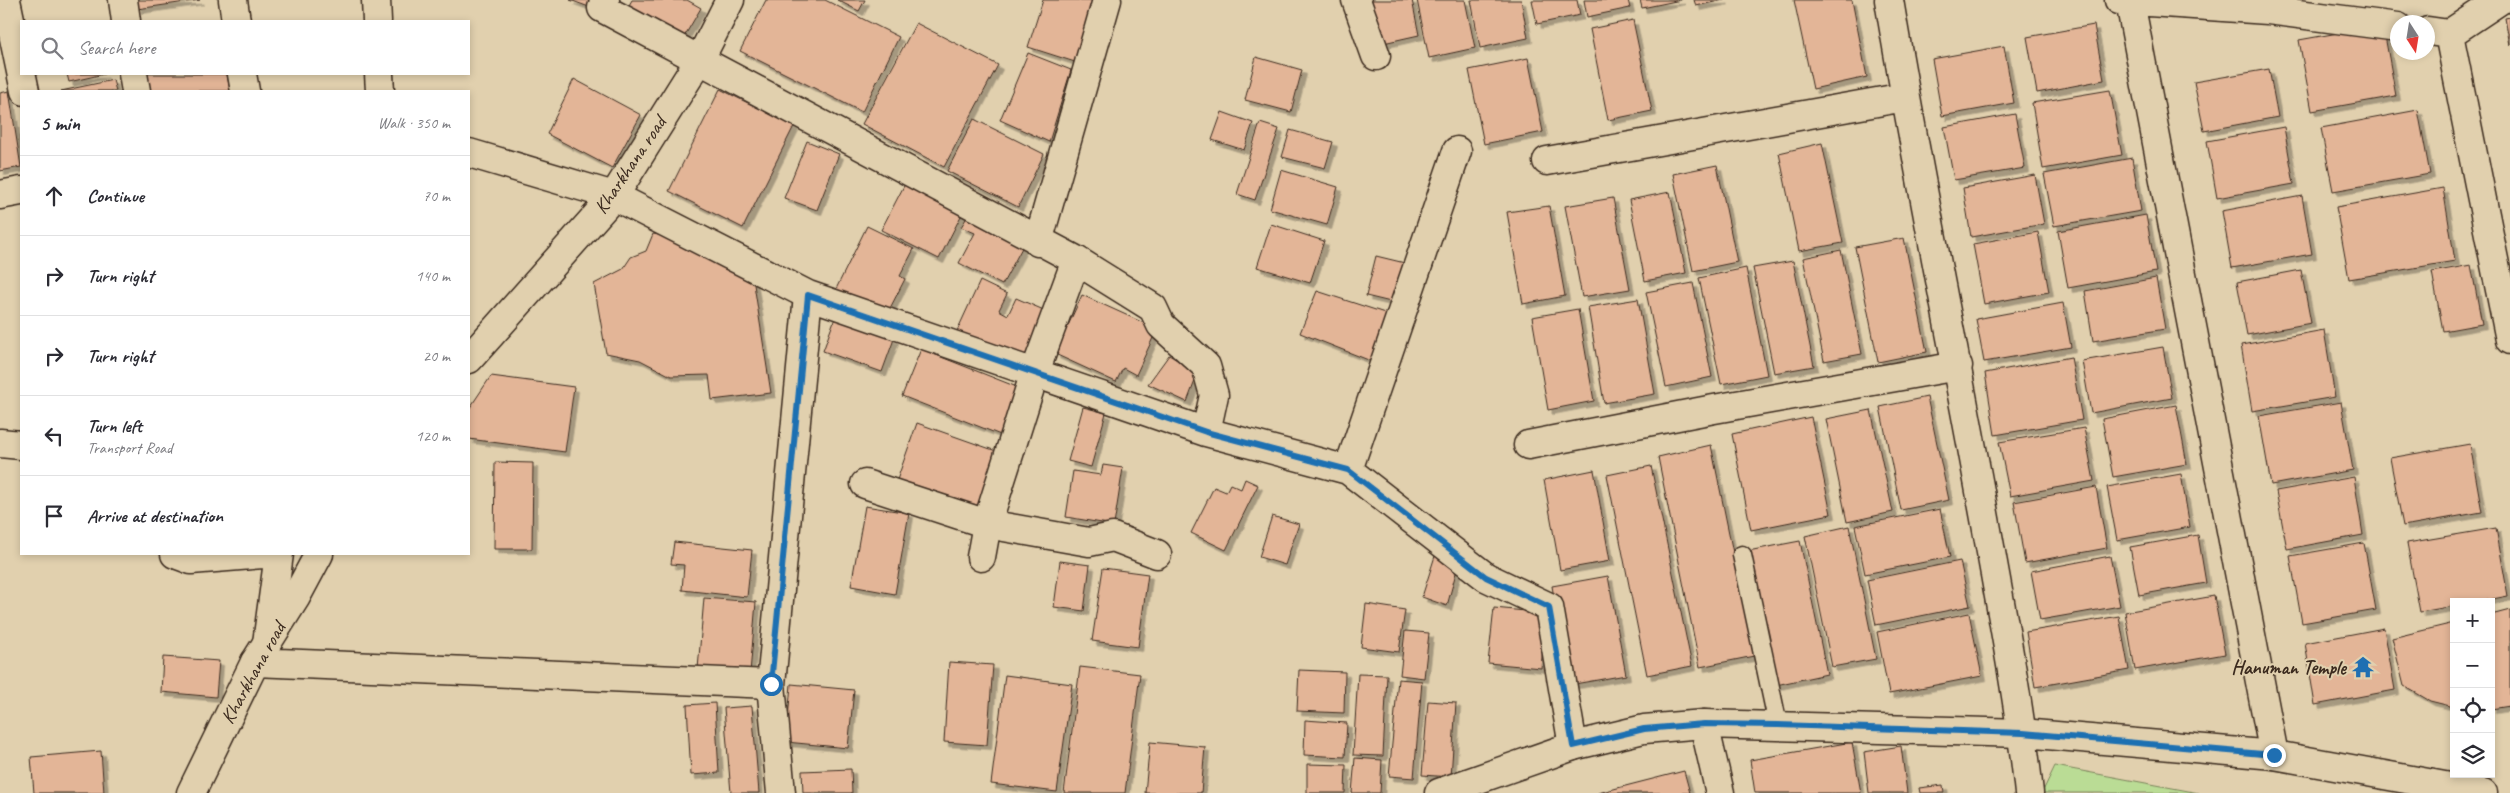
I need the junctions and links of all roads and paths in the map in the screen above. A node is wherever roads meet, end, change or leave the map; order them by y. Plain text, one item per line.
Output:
1 (6, 0) edge
2 (123, 0) edge
3 (233, 0) edge
4 (376, 0) edge
5 (605, 0) edge
6 (730, 0) edge
7 (1107, 0) edge
8 (1356, 0) edge
9 (1889, 0) edge
10 (2500, 0) edge
11 (2124, 1) edge
12 (126, 20) edge
13 (236, 20) edge
14 (377, 20) edge
15 (2390, 26) edge
16 (2438, 32) edge
17 (1376, 56) dead end
18 (700, 59) junction
19 (20, 67) edge
20 (22, 75) edge
21 (133, 75) edge
22 (242, 75) edge
23 (379, 75) edge
24 (25, 90) edge
25 (136, 90) edge
26 (244, 90) edge
27 (380, 90) edge
28 (1905, 97) junction
29 (1457, 151) dead end
30 (470, 153) edge
31 (1547, 161) dead end
32 (20, 191) edge
33 (0, 195) edge
34 (614, 196) junction
35 (1038, 242) junction
36 (1076, 260) junction
37 (808, 295) junction
38 (2509, 331) edge
39 (470, 358) edge
40 (1958, 366) junction
41 (1035, 372) junction
42 (1206, 432) junction
43 (0, 443) edge
44 (20, 445) edge
45 (1528, 445) dead end
46 (1348, 470) junction
47 (865, 484) dead end
48 (987, 524) junction
49 (1157, 554) dead end
50 (178, 555) edge
51 (251, 555) edge
52 (279, 555) edge
53 (318, 555) edge
54 (1742, 555) dead end
55 (981, 557) dead end
56 (261, 652) junction
57 (771, 684) junction
58 (1704, 724) junction
59 (1778, 725) junction
60 (2023, 733) junction
61 (1573, 746) junction
62 (2274, 755) junction
63 (191, 793) edge
64 (781, 793) edge
65 (1439, 793) edge
66 (1720, 793) edge
67 (2030, 793) edge
68 (2483, 793) edge

1 - 19 street
2 - 12 street
3 - 13 street
4 - 14 street
5 - 18 street
6 - 18 street, Kharkhana road
7 - 35 street
8 - 17 street
9 - 28 street
10 - 16 street
11 - 15 street
11 - 62 street
16 - 38 street
18 - 34 street, Kharkhana road
18 - 35 street
20 - 24 street
21 - 25 street
22 - 26 street
23 - 27 street
28 - 31 street
28 - 40 street
29 - 46 street
30 - 34 street
32 - 33 street
34 - 37 street
34 - 39 street, Kharkhana road
35 - 36 street
36 - 41 street
36 - 42 street
37 - 41 street
37 - 57 street
40 - 45 street
40 - 60 street
41 - 42 street
41 - 48 street
42 - 46 street
43 - 44 street
46 - 61 street
47 - 48 street
48 - 49 street
48 - 55 street
50 - 51 street
52 - 56 street
53 - 56 street, Kharkhana road
54 - 59 lane
56 - 57 street
56 - 63 street, Kharkhana road
57 - 64 street
58 - 59 street
58 - 61 street
58 - 66 street
59 - 60 street
60 - 62 street
60 - 67 street
61 - 65 street
62 - 68 street

